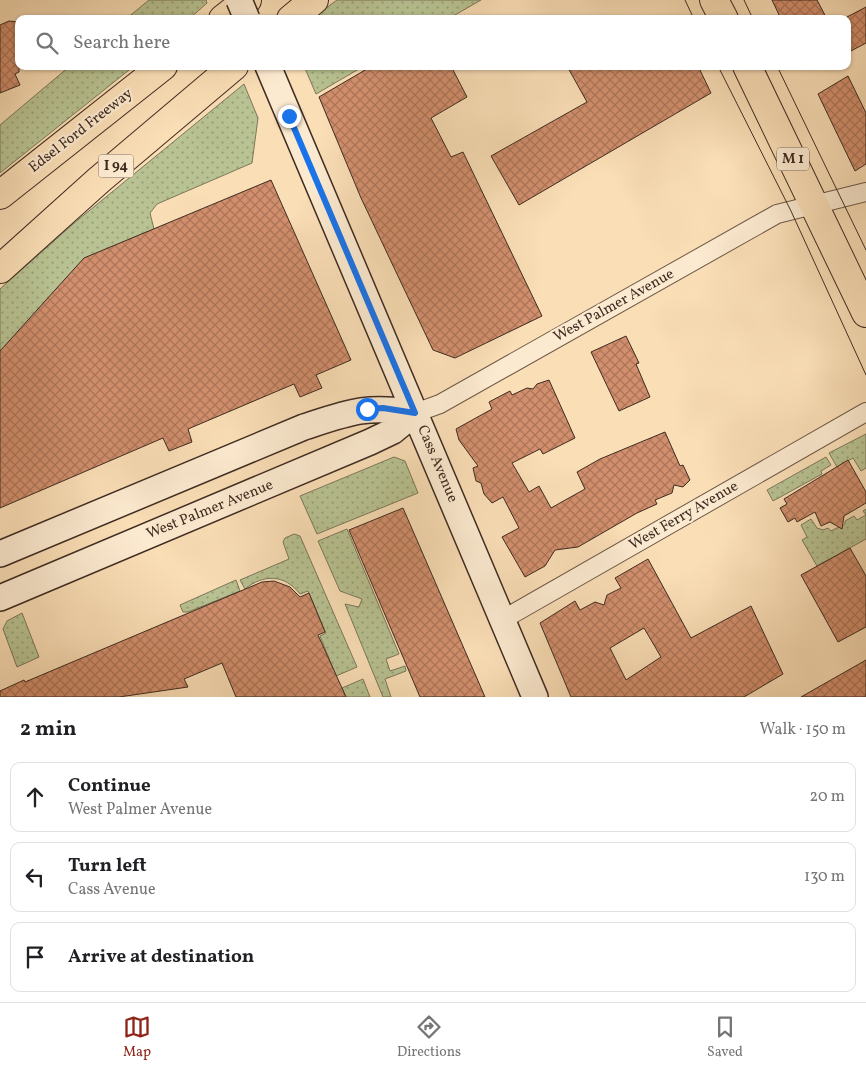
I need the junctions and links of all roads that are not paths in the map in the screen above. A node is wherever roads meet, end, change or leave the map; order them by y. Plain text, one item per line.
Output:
1 (240, 0) edge
2 (247, 0) edge
3 (714, 0) edge
4 (228, 15) edge
5 (246, 15) edge
6 (722, 15) edge
7 (158, 70) edge
8 (229, 70) edge
9 (270, 70) edge
10 (749, 70) edge
11 (866, 192) edge
12 (0, 195) edge
13 (816, 205) junction
14 (0, 269) edge
15 (866, 313) edge
16 (866, 412) edge
17 (415, 413) junction
18 (304, 427) junction
19 (314, 467) junction
20 (52, 533) junction
21 (0, 554) edge
22 (66, 570) junction
23 (0, 598) edge
24 (502, 620) junction
25 (535, 697) edge

1 - 5 street, bridge
2 - 4 main road
3 - 6 main road
7 - 12 main road, Edsel Ford Freeway
8 - 14 main road, I 94
9 - 17 street, Cass Avenue
10 - 13 main road, M 1
11 - 13 street, West Palmer Avenue
13 - 15 main road, M 1
13 - 17 street, West Palmer Avenue
16 - 24 street, West Ferry Avenue
17 - 18 street, West Palmer Avenue
17 - 19 street, West Palmer Avenue
17 - 24 street, Cass Avenue
18 - 19 street
18 - 20 street, West Palmer Avenue
19 - 22 street, West Palmer Avenue
20 - 21 street, West Palmer Avenue
20 - 22 street
22 - 23 street, West Palmer Avenue
24 - 25 street, Cass Avenue

